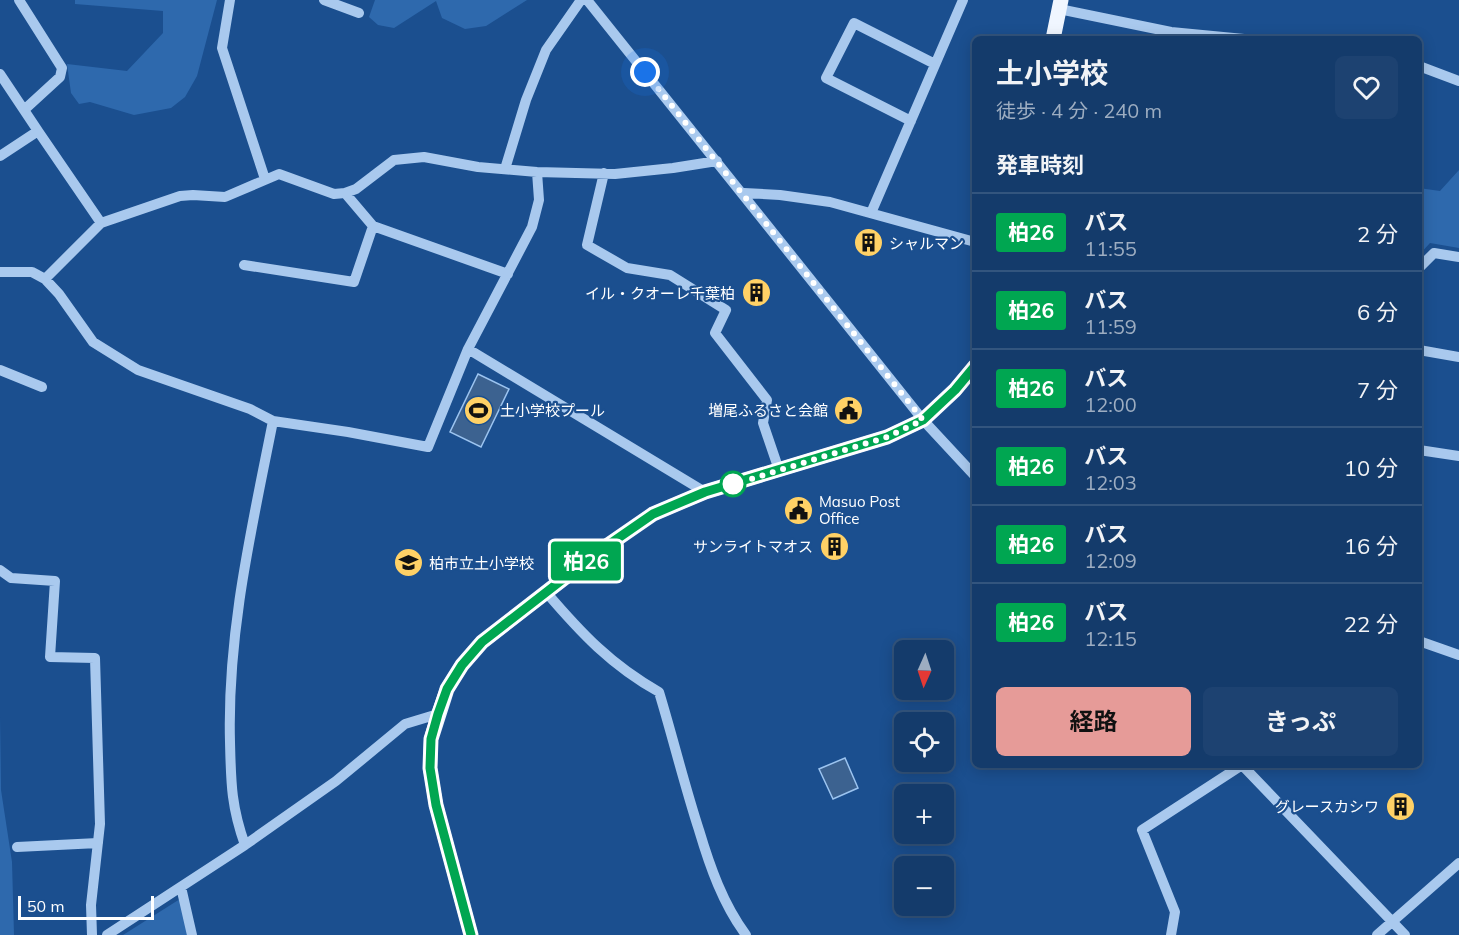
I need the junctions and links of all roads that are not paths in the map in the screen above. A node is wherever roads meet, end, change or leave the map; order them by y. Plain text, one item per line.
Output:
1 (19, 0) edge
2 (230, 0) edge
3 (324, 0) edge
4 (581, 0) edge
5 (587, 0) edge
6 (963, 0) edge
7 (1060, 4) edge
8 (359, 13) dead end
9 (1054, 36) edge
10 (1213, 36) edge
11 (935, 64) junction
12 (1422, 67) edge
13 (0, 74) edge
14 (1459, 81) edge
15 (24, 110) junction
16 (910, 121) junction
17 (38, 131) junction
18 (0, 156) edge
19 (717, 161) junction
20 (505, 169) junction
21 (537, 172) junction
22 (604, 173) junction
23 (265, 179) junction
24 (345, 193) junction
25 (744, 194) junction
26 (872, 213) junction
27 (101, 223) junction
28 (373, 226) junction
29 (972, 241) edge
30 (1459, 257) edge
31 (244, 265) dead end
32 (1422, 265) edge
33 (0, 272) edge
34 (508, 274) junction
35 (45, 279) junction
36 (468, 349) junction
37 (1422, 351) edge
38 (1459, 357) edge
39 (0, 370) edge
40 (972, 370) edge
41 (42, 387) dead end
42 (923, 420) junction
43 (273, 421) junction
44 (1422, 450) edge
45 (1459, 456) edge
46 (779, 470) junction
47 (972, 473) edge
48 (705, 492) junction
49 (0, 570) edge
50 (546, 592) junction
51 (1422, 642) edge
52 (1459, 655) edge
53 (438, 714) junction
54 (1237, 768) edge
55 (1245, 768) edge
56 (98, 843) junction
57 (245, 845) junction
58 (17, 847) dead end
59 (1459, 863) edge
60 (181, 887) junction
61 (1392, 922) junction
62 (92, 935) edge
63 (107, 935) edge
64 (192, 935) edge
65 (471, 935) edge
66 (746, 935) edge
67 (1172, 935) edge
68 (1377, 935) edge
69 (1405, 935) edge

1 - 15 street
2 - 23 street
3 - 8 street
4 - 20 street
5 - 19 street
6 - 11 street
7 - 9 main road
7 - 10 street
11 - 16 street
11 - 16 street
12 - 14 street
13 - 15 street
15 - 17 street
16 - 26 street
17 - 18 street
17 - 27 street
19 - 22 street
19 - 25 street
20 - 21 street
20 - 24 street
21 - 22 street
21 - 34 street
22 - 46 street
23 - 24 street
23 - 27 street
24 - 28 street
25 - 26 street
25 - 42 street
26 - 29 street
27 - 35 street
28 - 31 street
28 - 34 street
30 - 32 street
33 - 35 street
34 - 36 street
35 - 43 street
36 - 43 street
36 - 48 street
37 - 38 street
39 - 41 street
40 - 42 main road
42 - 46 main road
42 - 47 street
43 - 57 street
44 - 45 street
46 - 48 main road
48 - 50 main road
49 - 56 street
50 - 53 main road
50 - 66 street
51 - 52 street
53 - 57 street
53 - 65 main road
54 - 67 street
55 - 61 street
56 - 58 street
56 - 62 street
57 - 60 street
59 - 61 street
60 - 63 street
60 - 64 street
61 - 68 street
61 - 69 street

